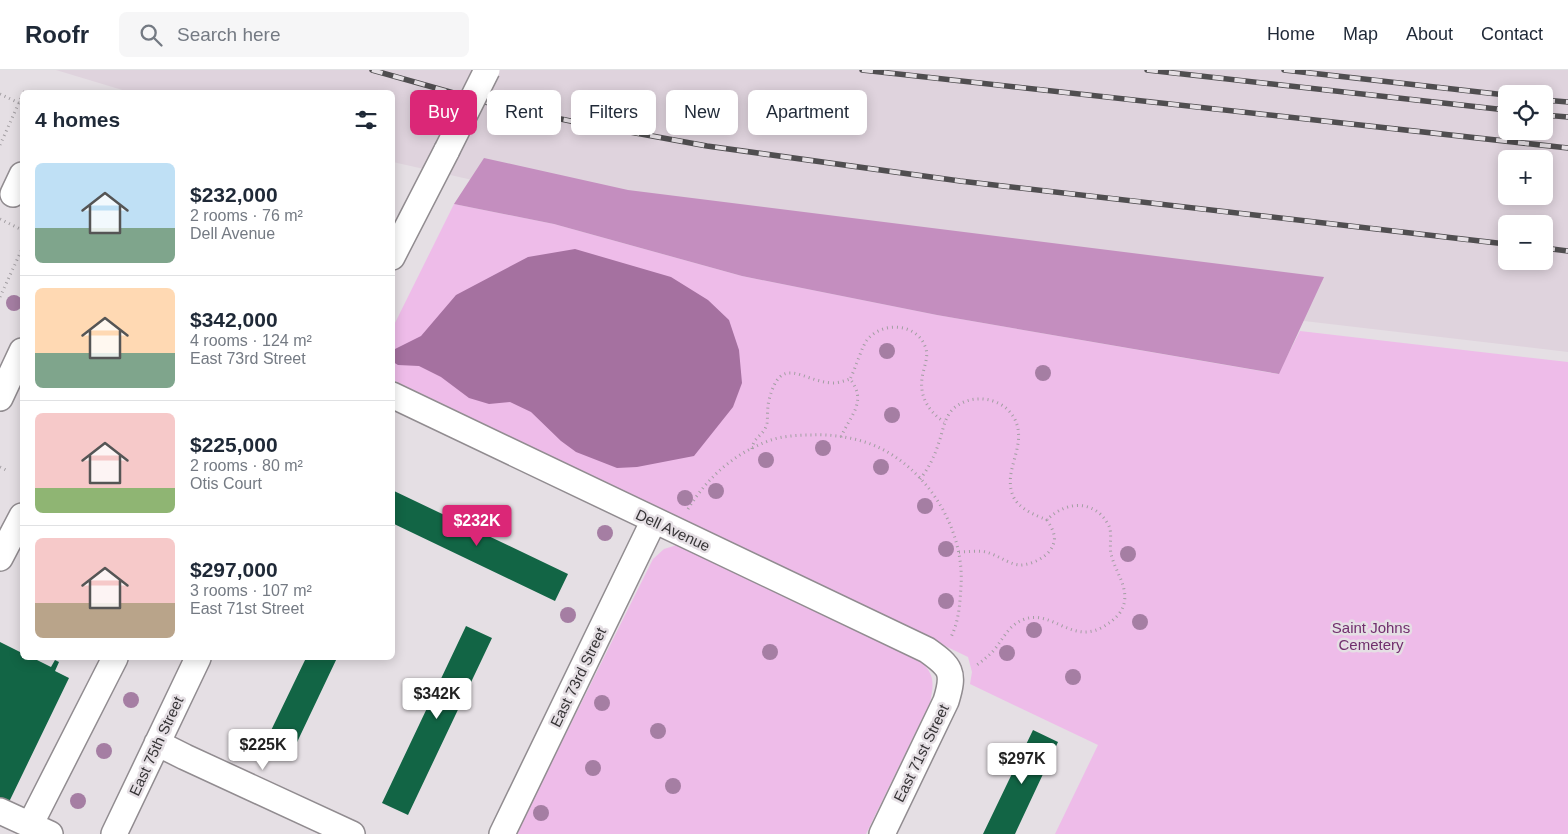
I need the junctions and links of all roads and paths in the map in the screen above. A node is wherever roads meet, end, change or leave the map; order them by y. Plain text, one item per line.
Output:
1 (487, 70) edge
2 (0, 94) edge
3 (19, 103) joint
4 (0, 145) edge
5 (0, 219) edge
6 (20, 229) edge
7 (395, 251) edge
8 (20, 253) edge
9 (0, 297) edge
10 (20, 355) edge
11 (850, 379) junction
12 (395, 396) edge
13 (0, 398) edge
14 (944, 422) junction
15 (841, 437) junction
16 (752, 449) junction
17 (0, 467) edge
18 (6, 470) dead end
19 (920, 479) junction
20 (686, 512) dead end
21 (20, 520) edge
22 (654, 520) junction
23 (1048, 520) junction
24 (959, 552) junction
25 (0, 558) edge
26 (950, 639) dead end
27 (114, 660) edge
28 (197, 660) edge
29 (977, 666) dead end
30 (950, 671) joint
31 (157, 743) junction
32 (25, 822) edge
33 (114, 834) edge
34 (352, 834) edge
35 (502, 834) edge
36 (882, 834) edge

1 - 7 street, bridge
2 - 3 path
3 - 4 path
5 - 6 path
8 - 9 path
10 - 13 street
11 - 14 path
11 - 15 path
11 - 16 path
12 - 22 street, Dell Avenue
14 - 19 path
14 - 23 path
15 - 16 path
15 - 19 path
16 - 20 path
17 - 18 path
19 - 24 path
21 - 25 street
22 - 30 street, Dell Avenue
22 - 35 street, East 73rd Street
23 - 24 path
23 - 29 path
24 - 26 path
27 - 32 street
28 - 31 street, East 75th Street
30 - 36 street, East 71st Street
31 - 33 street, East 75th Street
31 - 34 street

